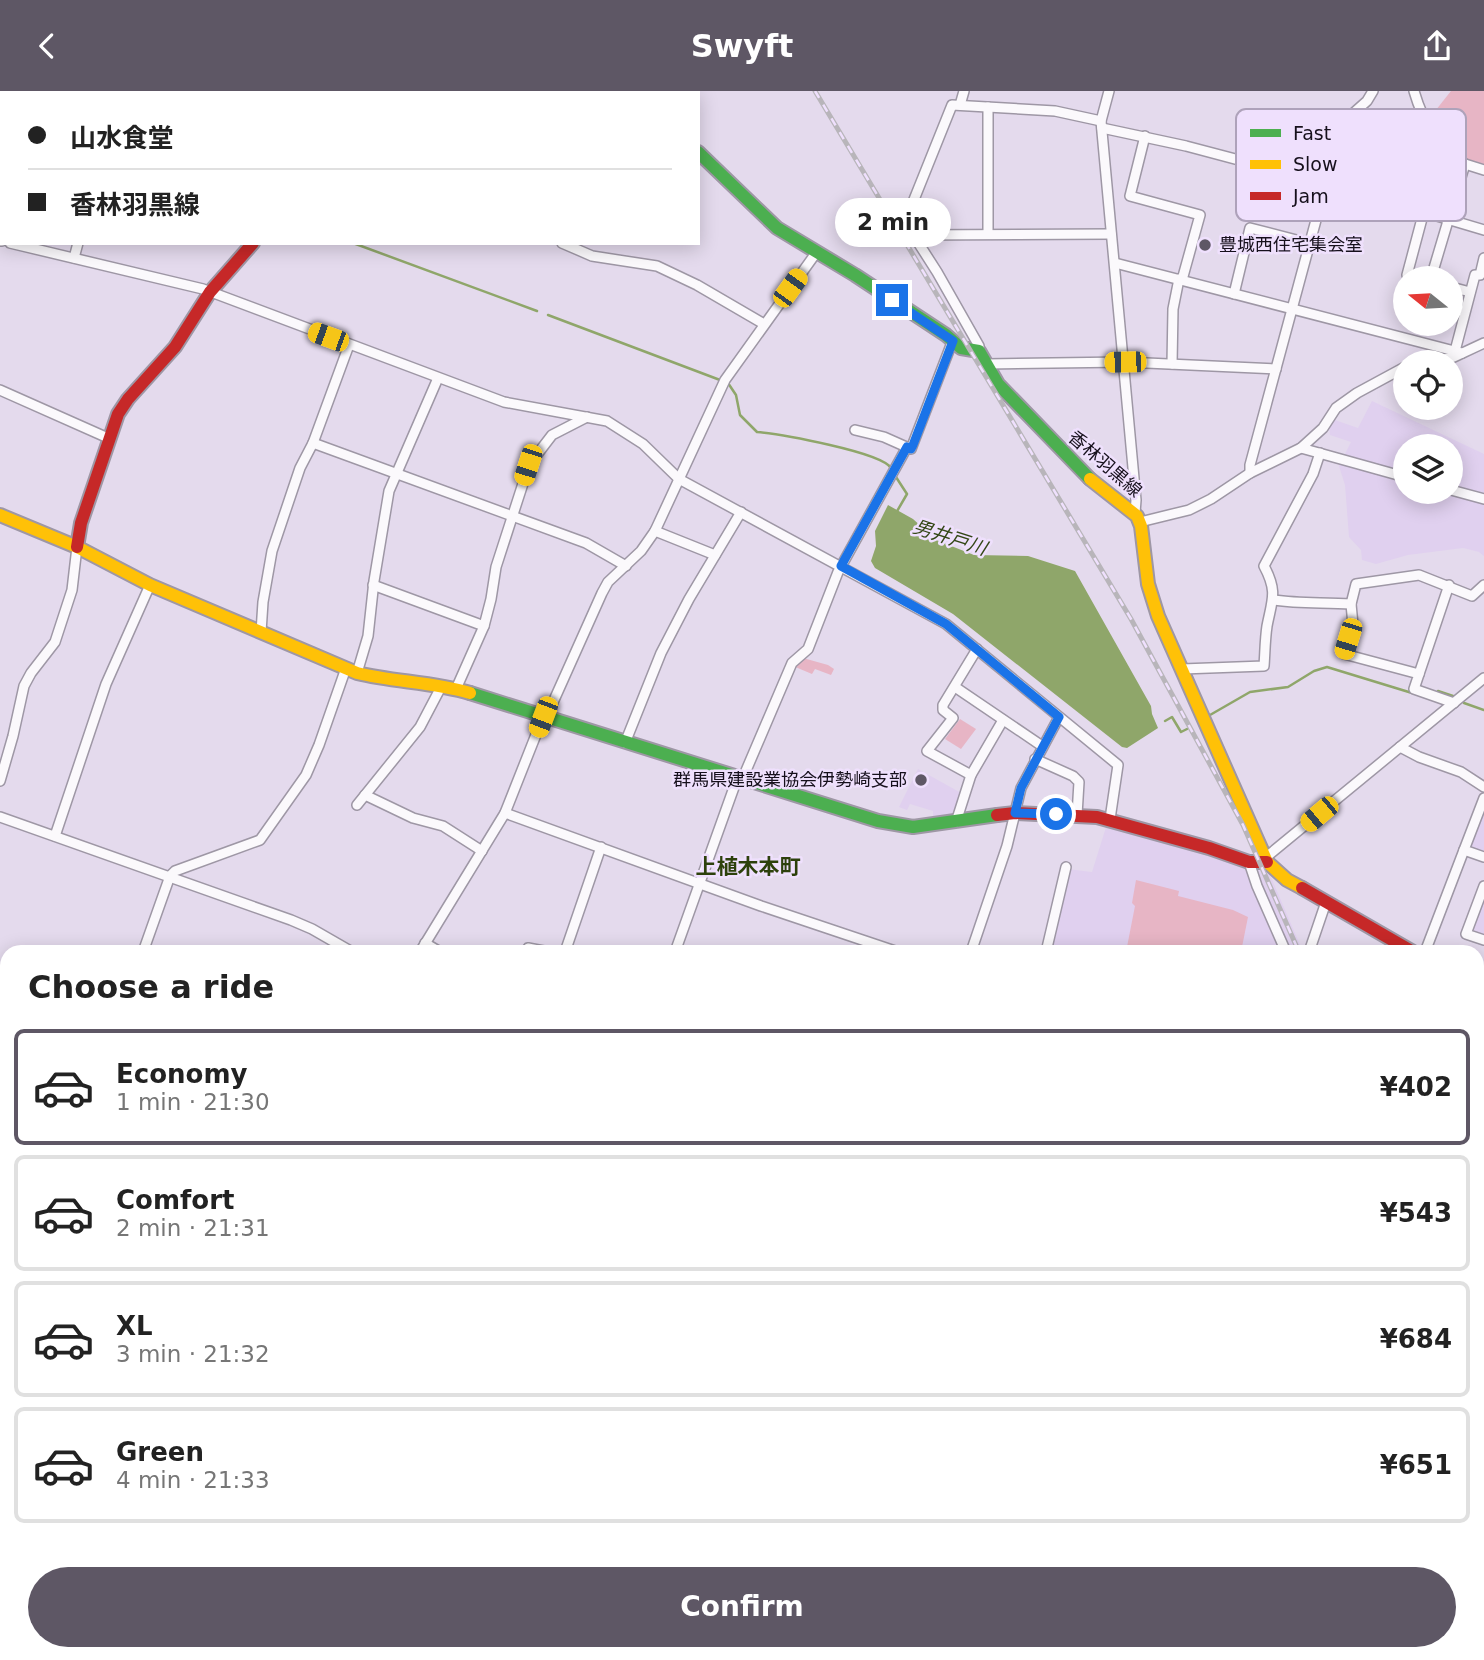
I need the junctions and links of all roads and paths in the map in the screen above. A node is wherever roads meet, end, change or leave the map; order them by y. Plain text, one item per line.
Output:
1 (964, 91) edge
2 (1109, 91) edge
3 (1374, 91) edge
4 (1414, 91) edge
5 (960, 105) junction
6 (988, 107) junction
7 (1358, 109) edge
8 (1420, 109) edge
9 (1102, 124) junction
10 (1145, 136) junction
11 (700, 154) edge
12 (1236, 160) edge
13 (1466, 164) edge
14 (1484, 170) edge
15 (1315, 221) edge
16 (1421, 221) edge
17 (1447, 221) edge
18 (1457, 221) edge
19 (1484, 230) edge
20 (988, 234) junction
21 (1111, 234) junction
22 (913, 236) junction
23 (1308, 243) junction
24 (19, 245) edge
25 (77, 245) edge
26 (251, 245) edge
27 (567, 245) edge
28 (816, 253) junction
29 (74, 258) junction
30 (1484, 258) edge
31 (1115, 263) junction
32 (1409, 266) edge
33 (1434, 266) edge
34 (1181, 280) junction
35 (1463, 290) edge
36 (210, 292) junction
37 (1470, 292) junction
38 (1234, 294) junction
39 (1292, 309) junction
40 (764, 324) junction
41 (953, 341) junction
42 (1484, 343) edge
43 (349, 345) junction
44 (1450, 350) edge
45 (1458, 350) edge
46 (1463, 350) edge
47 (979, 351) junction
48 (1125, 362) junction
49 (987, 364) junction
50 (1172, 364) junction
51 (1276, 369) junction
52 (1393, 374) edge
53 (438, 378) junction
54 (0, 390) edge
55 (589, 417) junction
56 (855, 430) dead end
57 (108, 438) junction
58 (313, 443) junction
59 (907, 447) junction
60 (1301, 448) junction
61 (1320, 453) junction
62 (396, 473) junction
63 (1250, 473) junction
64 (1393, 474) edge
65 (680, 479) junction
66 (1463, 493) edge
67 (1484, 499) edge
68 (741, 512) junction
69 (0, 515) edge
70 (512, 516) junction
71 (1137, 517) junction
72 (655, 531) junction
73 (77, 547) junction
74 (715, 555) junction
75 (626, 566) junction
76 (841, 566) junction
77 (150, 585) junction
78 (373, 585) junction
79 (1449, 585) junction
80 (1484, 585) edge
81 (1274, 600) junction
82 (1352, 604) junction
83 (484, 626) junction
84 (261, 632) junction
85 (977, 649) junction
86 (1182, 669) junction
87 (352, 671) junction
88 (1419, 674) junction
89 (1484, 678) edge
90 (440, 687) junction
91 (955, 687) junction
92 (456, 689) junction
93 (1454, 703) junction
94 (545, 717) junction
95 (1059, 717) junction
96 (1003, 720) junction
97 (625, 743) junction
98 (1042, 746) junction
99 (1401, 747) junction
100 (1035, 759) junction
101 (971, 775) junction
102 (739, 779) junction
103 (0, 781) edge
104 (1484, 787) edge
105 (365, 795) junction
106 (1484, 798) edge
107 (357, 805) dead end
108 (505, 813) junction
109 (1015, 813) junction
110 (1077, 815) junction
111 (0, 817) edge
112 (1110, 819) junction
113 (956, 822) junction
114 (55, 836) junction
115 (601, 847) junction
116 (1464, 850) junction
117 (482, 851) junction
118 (1484, 857) edge
119 (1266, 860) junction
120 (1249, 862) junction
121 (1066, 867) dead end
122 (170, 876) junction
123 (700, 883) junction
124 (1484, 886) edge
125 (1326, 902) junction
126 (1484, 940) edge
127 (145, 945) edge
128 (340, 945) edge
129 (425, 945) edge
130 (567, 945) edge
131 (678, 945) edge
132 (868, 945) edge
133 (973, 945) edge
134 (1048, 945) edge
135 (1283, 945) edge
136 (1312, 945) edge
137 (1401, 945) edge
138 (1428, 945) edge

1 - 5 street
2 - 9 street
3 - 7 street
4 - 8 street
5 - 6 street
5 - 22 street
6 - 9 street
6 - 20 street
9 - 10 street
9 - 21 street
10 - 12 street
10 - 34 street
11 - 28 main road
13 - 14 street
15 - 23 street
16 - 32 street
17 - 33 street
18 - 19 street
20 - 21 street
20 - 22 street
21 - 31 street
22 - 47 street
23 - 38 street
23 - 39 street
24 - 29 street
25 - 29 street
26 - 36 main road
27 - 40 street
28 - 40 street
28 - 41 main road
29 - 36 street
30 - 37 street
31 - 34 street
31 - 48 street
34 - 38 street
34 - 50 street
35 - 37 street
36 - 43 street
36 - 57 main road
37 - 45 street
38 - 39 street
39 - 44 street
39 - 51 street
40 - 65 street
41 - 47 main road
41 - 59 street
42 - 46 street
43 - 53 street
43 - 58 street
47 - 49 main road, 香林羽黒線
48 - 49 street
48 - 50 street
48 - 71 street
49 - 71 main road, 香林羽黒線
50 - 51 street
51 - 63 street
52 - 60 street
53 - 55 street
53 - 62 street
54 - 57 street
55 - 65 street
55 - 70 street
56 - 59 street
57 - 73 main road
58 - 62 street
58 - 84 street
59 - 76 street
60 - 61 street
60 - 63 street
61 - 64 street
61 - 81 street
62 - 70 street
62 - 78 street
63 - 71 street
65 - 68 street
65 - 72 street
66 - 67 street
68 - 74 street
68 - 76 street
69 - 73 main road
70 - 75 street
70 - 83 street
71 - 86 main road, 香林羽黒線
72 - 74 street
72 - 75 street
73 - 77 main road
73 - 103 street
74 - 97 street
75 - 94 street
76 - 85 street
76 - 102 street
77 - 84 main road
77 - 114 street
78 - 83 street
78 - 87 street
79 - 80 street
79 - 82 street
79 - 88 street
81 - 82 street
81 - 86 street
82 - 88 street
83 - 92 street
84 - 87 main road
85 - 91 street
85 - 95 street
86 - 119 main road, 香林羽黒線
87 - 90 main road
87 - 122 street
88 - 93 street
89 - 93 street
90 - 92 main road
90 - 105 street
91 - 96 street
91 - 101 street
92 - 94 main road
93 - 99 street
94 - 97 main road
94 - 108 street
95 - 98 street
95 - 112 street
96 - 98 street
96 - 101 street
97 - 102 main road
98 - 100 street
99 - 104 street
99 - 119 street
100 - 109 street
100 - 110 street
101 - 113 street
102 - 113 main road
102 - 123 street
105 - 107 street
105 - 117 street
106 - 116 street
108 - 115 street
108 - 117 street
109 - 110 main road
109 - 113 main road
109 - 133 street
110 - 112 main road
111 - 114 street
112 - 120 main road
114 - 122 street
115 - 123 street
115 - 130 street
116 - 118 street
116 - 138 street
117 - 129 street
119 - 120 main road
119 - 125 main road, 香林羽黒線
120 - 135 street
121 - 134 street
122 - 127 street
122 - 128 street
123 - 131 street
123 - 132 street
124 - 126 street
125 - 136 street
125 - 137 main road, 香林羽黒線

